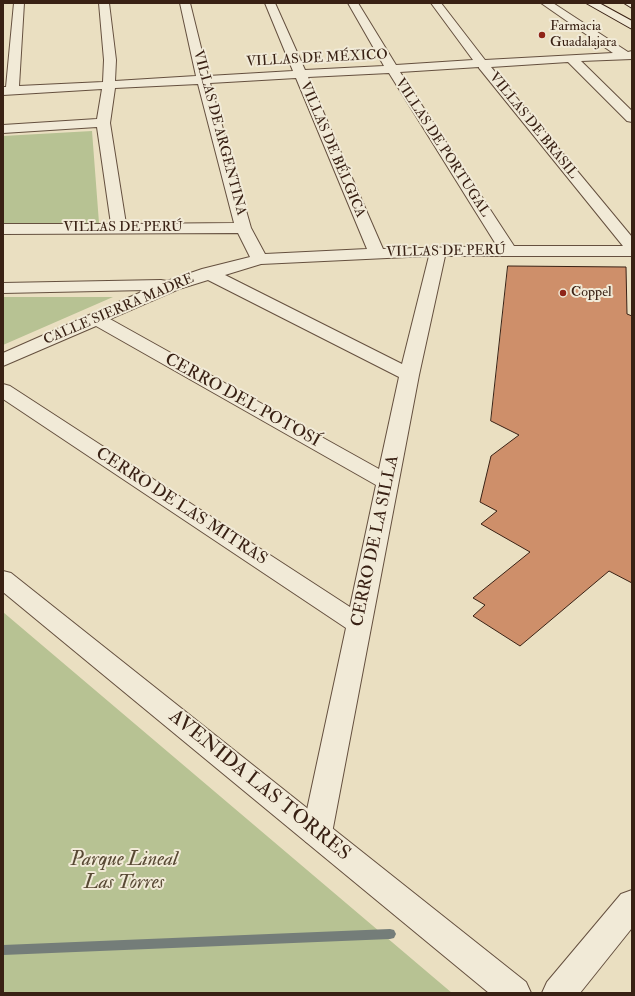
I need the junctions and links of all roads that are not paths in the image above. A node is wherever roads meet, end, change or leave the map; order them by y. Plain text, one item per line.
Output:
1 (19, 3) edge
2 (104, 3) edge
3 (185, 3) edge
4 (270, 3) edge
5 (353, 3) edge
6 (436, 3) edge
7 (546, 3) edge
8 (591, 3) edge
9 (629, 3) edge
10 (632, 4) edge
11 (632, 26) edge
12 (629, 55) edge
13 (572, 59) junction
14 (483, 64) junction
15 (393, 70) junction
16 (300, 75) junction
17 (204, 81) junction
18 (109, 86) junction
19 (7, 91) edge
20 (632, 118) edge
21 (103, 123) junction
22 (3, 129) edge
23 (119, 228) junction
24 (244, 228) junction
25 (3, 229) edge
26 (632, 247) edge
27 (508, 250) junction
28 (438, 251) junction
29 (632, 251) edge
30 (377, 253) junction
31 (260, 260) junction
32 (208, 273) junction
33 (173, 285) junction
34 (3, 288) edge
35 (95, 318) junction
36 (3, 360) edge
37 (409, 375) junction
38 (3, 390) edge
39 (388, 483) junction
40 (3, 579) edge
41 (358, 624) junction
42 (317, 833) junction
43 (632, 904) edge
44 (514, 993) edge
45 (559, 993) edge

1 - 19 street
2 - 18 street
3 - 17 street, VILLAS DE ARGENTINA
4 - 16 street, VILLAS DE BÉLGICA
5 - 15 street, VILLAS DE PORTUGAL
6 - 14 street, VILLAS DE BRASIL
7 - 12 street
8 - 11 street
9 - 10 street
12 - 13 street, VILLAS DE MÉXICO
13 - 14 street, VILLAS DE MÉXICO
13 - 20 street
14 - 15 street, VILLAS DE MÉXICO
14 - 26 street, VILLAS DE BRASIL
15 - 16 street, VILLAS DE MÉXICO
15 - 27 street, VILLAS DE PORTUGAL
16 - 17 street, VILLAS DE MÉXICO
16 - 30 street, VILLAS DE BÉLGICA
17 - 18 street, VILLAS DE MÉXICO
17 - 24 street, VILLAS DE ARGENTINA
18 - 19 street, VILLAS DE MÉXICO
18 - 21 street
21 - 22 street
21 - 23 street
23 - 24 street, VILLAS DE PERÚ
23 - 25 street, VILLAS DE PERÚ
24 - 31 street, VILLAS DE ARGENTINA
27 - 28 street, VILLAS DE PERÚ
27 - 29 street, VILLAS DE PERÚ
28 - 30 street, VILLAS DE PERÚ
28 - 37 street, CERRO DE LA SILLA
30 - 31 street, VILLAS DE PERÚ
31 - 32 street, CALLE SIERRA MADRE
32 - 33 street, CALLE SIERRA MADRE
32 - 37 street
33 - 34 street
33 - 35 street, CALLE SIERRA MADRE
35 - 36 street, CALLE SIERRA MADRE
35 - 39 street, CERRO DEL POTOSÍ
37 - 39 street, CERRO DE LA SILLA
38 - 41 street, CERRO DE LAS MITRAS
39 - 41 street, CERRO DE LA SILLA
40 - 42 street, AVENIDA LAS TORRES
41 - 42 street, CERRO DE LA SILLA
42 - 44 street, AVENIDA LAS TORRES
43 - 45 street

